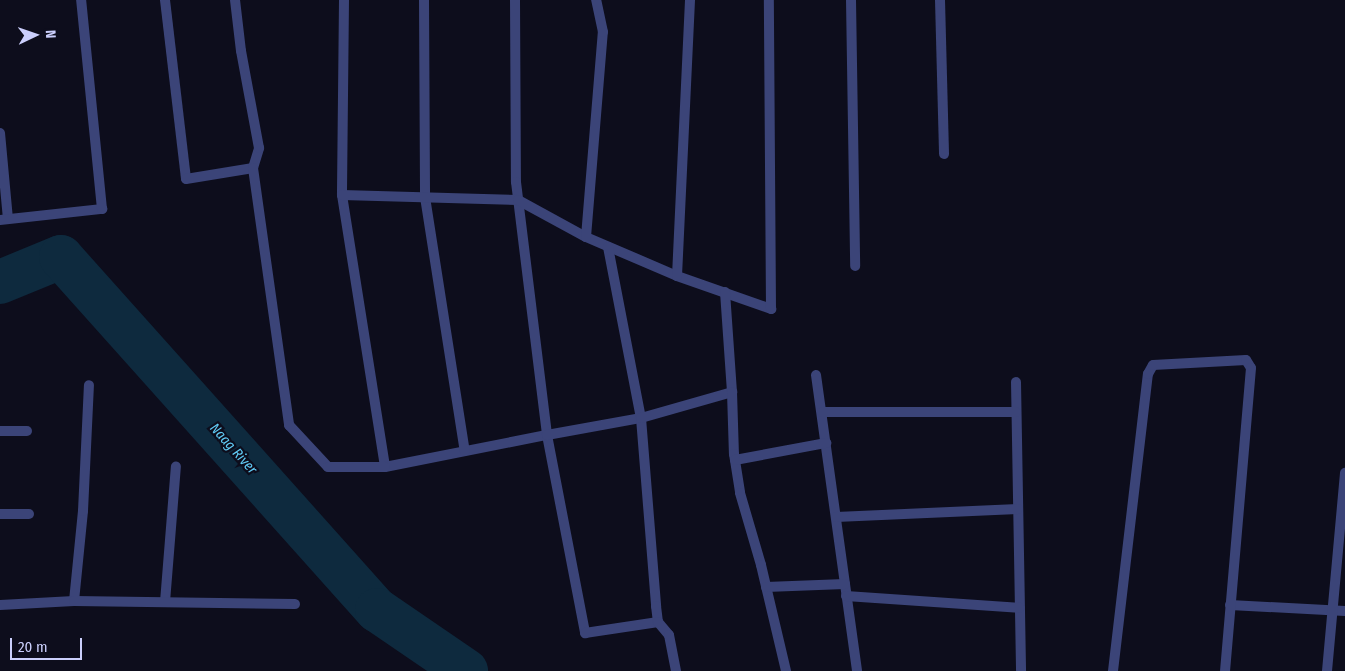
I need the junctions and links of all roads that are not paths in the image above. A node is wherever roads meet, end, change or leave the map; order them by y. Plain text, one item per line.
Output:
1 (81, 0) edge
2 (165, 0) edge
3 (235, 0) edge
4 (344, 0) edge
5 (424, 0) edge
6 (514, 0) edge
7 (596, 0) edge
8 (690, 0) edge
9 (769, 0) edge
10 (851, 0) edge
11 (940, 0) edge
12 (0, 133) edge
13 (944, 154) dead end
14 (253, 168) junction
15 (342, 195) junction
16 (425, 198) junction
17 (518, 200) junction
18 (4, 219) edge
19 (586, 237) junction
20 (608, 247) junction
21 (855, 266) dead end
22 (677, 276) junction
23 (725, 292) junction
24 (816, 374) dead end
25 (1016, 382) dead end
26 (89, 385) dead end
27 (732, 392) junction
28 (822, 412) junction
29 (1016, 412) junction
30 (641, 418) junction
31 (27, 430) dead end
32 (0, 431) edge
33 (547, 435) junction
34 (826, 443) junction
35 (465, 451) junction
36 (735, 460) junction
37 (176, 466) dead end
38 (385, 467) junction
39 (1345, 473) edge
40 (1018, 509) junction
41 (0, 514) edge
42 (29, 514) dead end
43 (836, 517) junction
44 (845, 584) junction
45 (766, 588) junction
46 (846, 596) junction
47 (74, 601) junction
48 (165, 602) junction
49 (294, 604) dead end
50 (0, 605) edge
51 (1230, 605) junction
52 (1020, 608) junction
53 (1333, 611) junction
54 (1345, 611) edge
55 (658, 622) junction
56 (676, 671) edge
57 (786, 671) edge
58 (857, 671) edge
59 (1021, 671) edge
60 (1113, 671) edge
61 (1225, 671) edge
62 (1327, 671) edge

1 - 18 street
2 - 14 street
3 - 14 street
4 - 15 street
5 - 16 street
6 - 17 street
7 - 19 street
8 - 22 street
9 - 23 street
10 - 21 street
11 - 13 street
12 - 18 street
14 - 38 street
15 - 16 street
15 - 38 street
16 - 17 street
16 - 35 street
17 - 19 street
17 - 33 street
19 - 20 street
20 - 22 street
20 - 30 street
22 - 23 street
23 - 27 street
24 - 28 street
25 - 29 street
26 - 47 street
27 - 30 street
27 - 36 street
28 - 29 street
28 - 34 street
29 - 40 street
30 - 33 street
30 - 55 street
31 - 32 street
33 - 35 street
33 - 55 street
34 - 36 street
34 - 43 street
35 - 38 street
36 - 45 street
37 - 48 street
39 - 53 street
40 - 43 street
40 - 52 street
41 - 42 street
43 - 44 street
44 - 45 street
44 - 46 street
45 - 57 street
46 - 52 street
46 - 58 street
47 - 48 street
47 - 50 street
48 - 49 street
51 - 53 street
51 - 60 street
51 - 61 street
52 - 59 street
53 - 54 street
53 - 62 street
55 - 56 street

